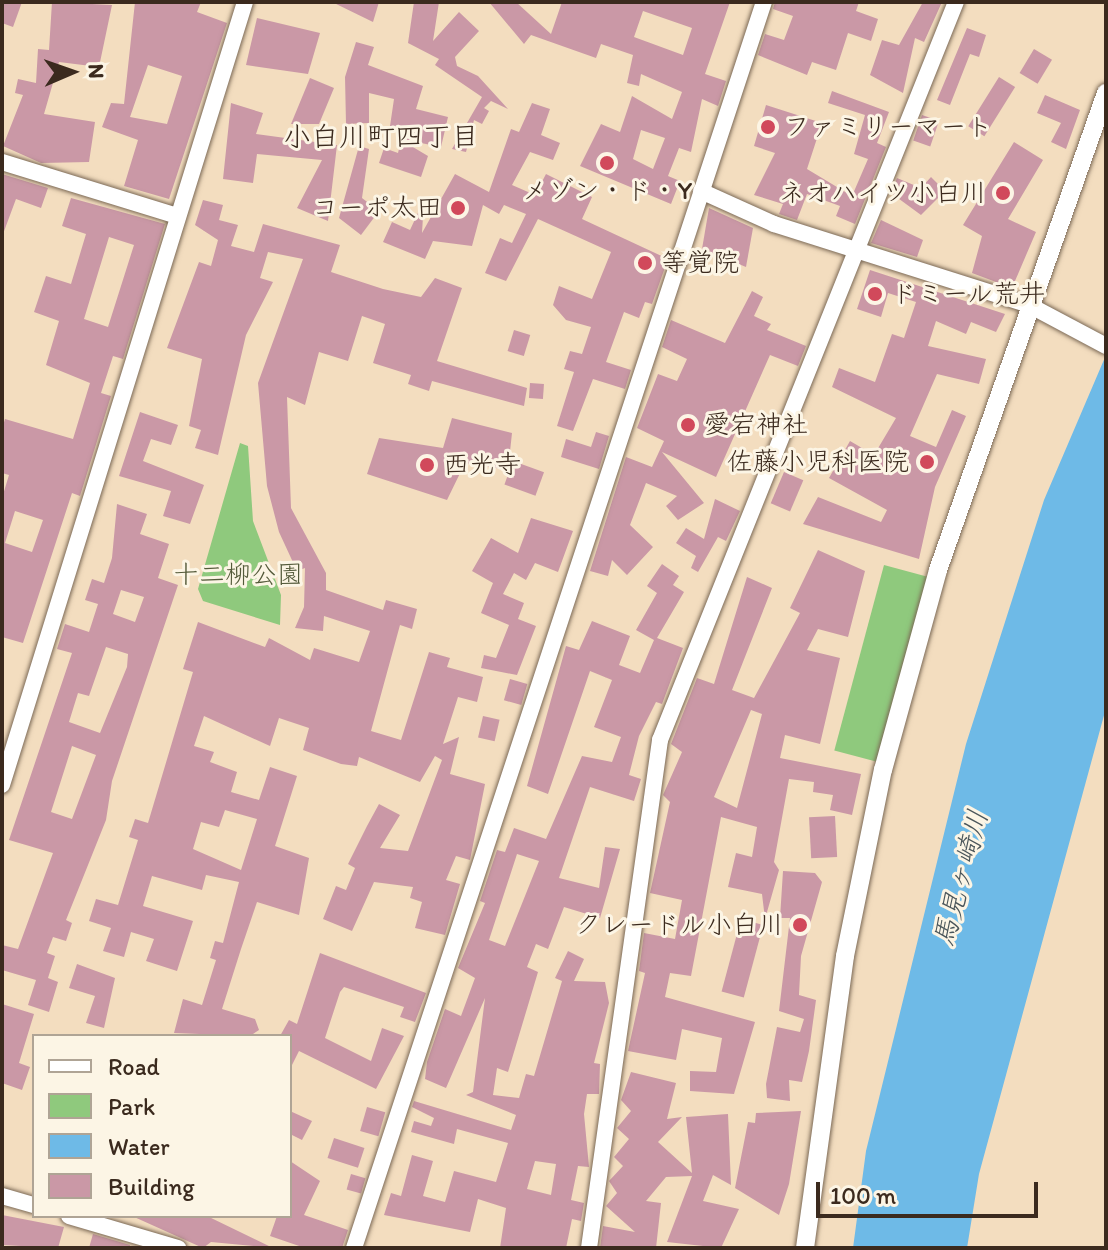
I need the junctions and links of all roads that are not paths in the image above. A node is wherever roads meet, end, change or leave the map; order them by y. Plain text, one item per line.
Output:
1 (245, 2) edge
2 (764, 2) edge
3 (956, 2) edge
4 (1106, 93) edge
5 (2, 162) edge
6 (701, 191) junction
7 (177, 216) junction
8 (856, 250) junction
9 (1029, 305) junction
10 (1106, 346) edge
11 (2, 785) edge
12 (2, 1196) edge
13 (32, 1204) edge
14 (76, 1218) edge
15 (178, 1248) edge
16 (354, 1248) edge
17 (589, 1248) edge
18 (805, 1248) edge

1 - 7 street
2 - 6 street
3 - 8 street
4 - 9 street
5 - 7 street
6 - 8 street
6 - 16 street
7 - 11 street
8 - 9 street
8 - 17 street
9 - 10 street
9 - 18 street
12 - 13 street
14 - 15 street

